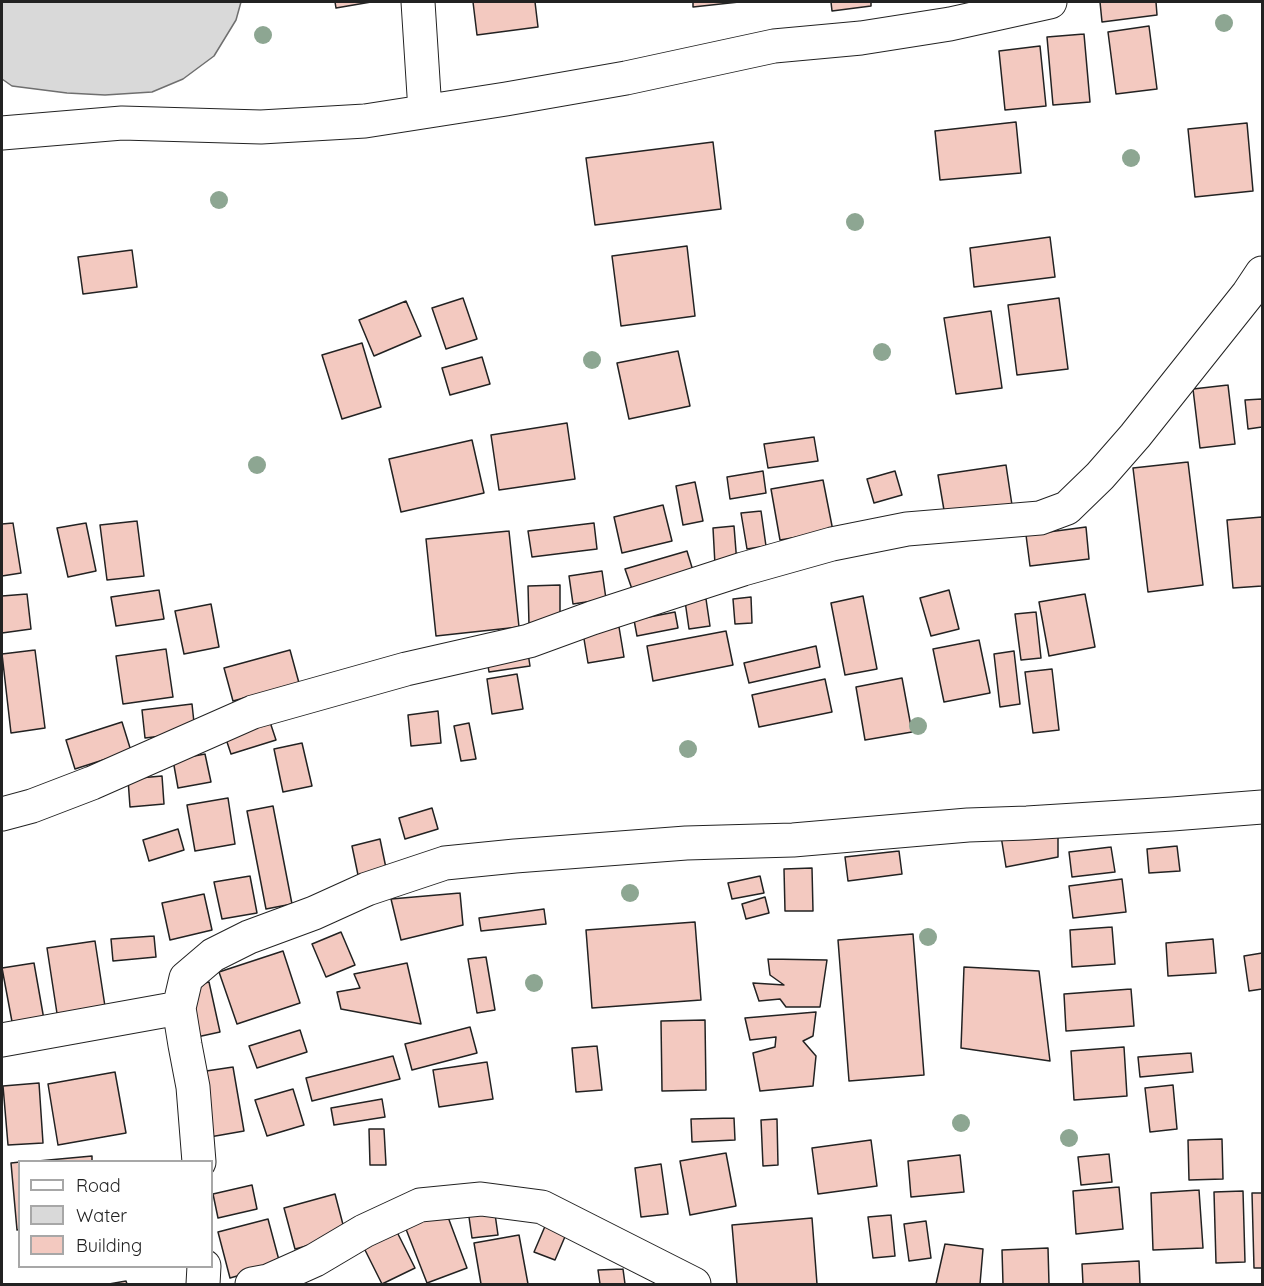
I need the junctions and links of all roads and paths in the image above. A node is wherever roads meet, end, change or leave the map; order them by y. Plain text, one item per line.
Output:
1 (418, 2) edge
2 (1050, 2) edge
3 (929, 14) edge
4 (425, 111) junction
5 (2, 133) edge
6 (1263, 273) edge
7 (1263, 807) edge
8 (2, 814) edge
9 (179, 1008) junction
10 (2, 1040) edge
11 (199, 1160) edge
12 (204, 1268) edge
13 (203, 1284) edge
14 (252, 1284) edge
15 (694, 1284) edge

1 - 4 street
2 - 3 street
3 - 4 street
4 - 5 street
6 - 8 street
7 - 9 street
9 - 10 street
9 - 11 street
12 - 13 street
14 - 15 street

